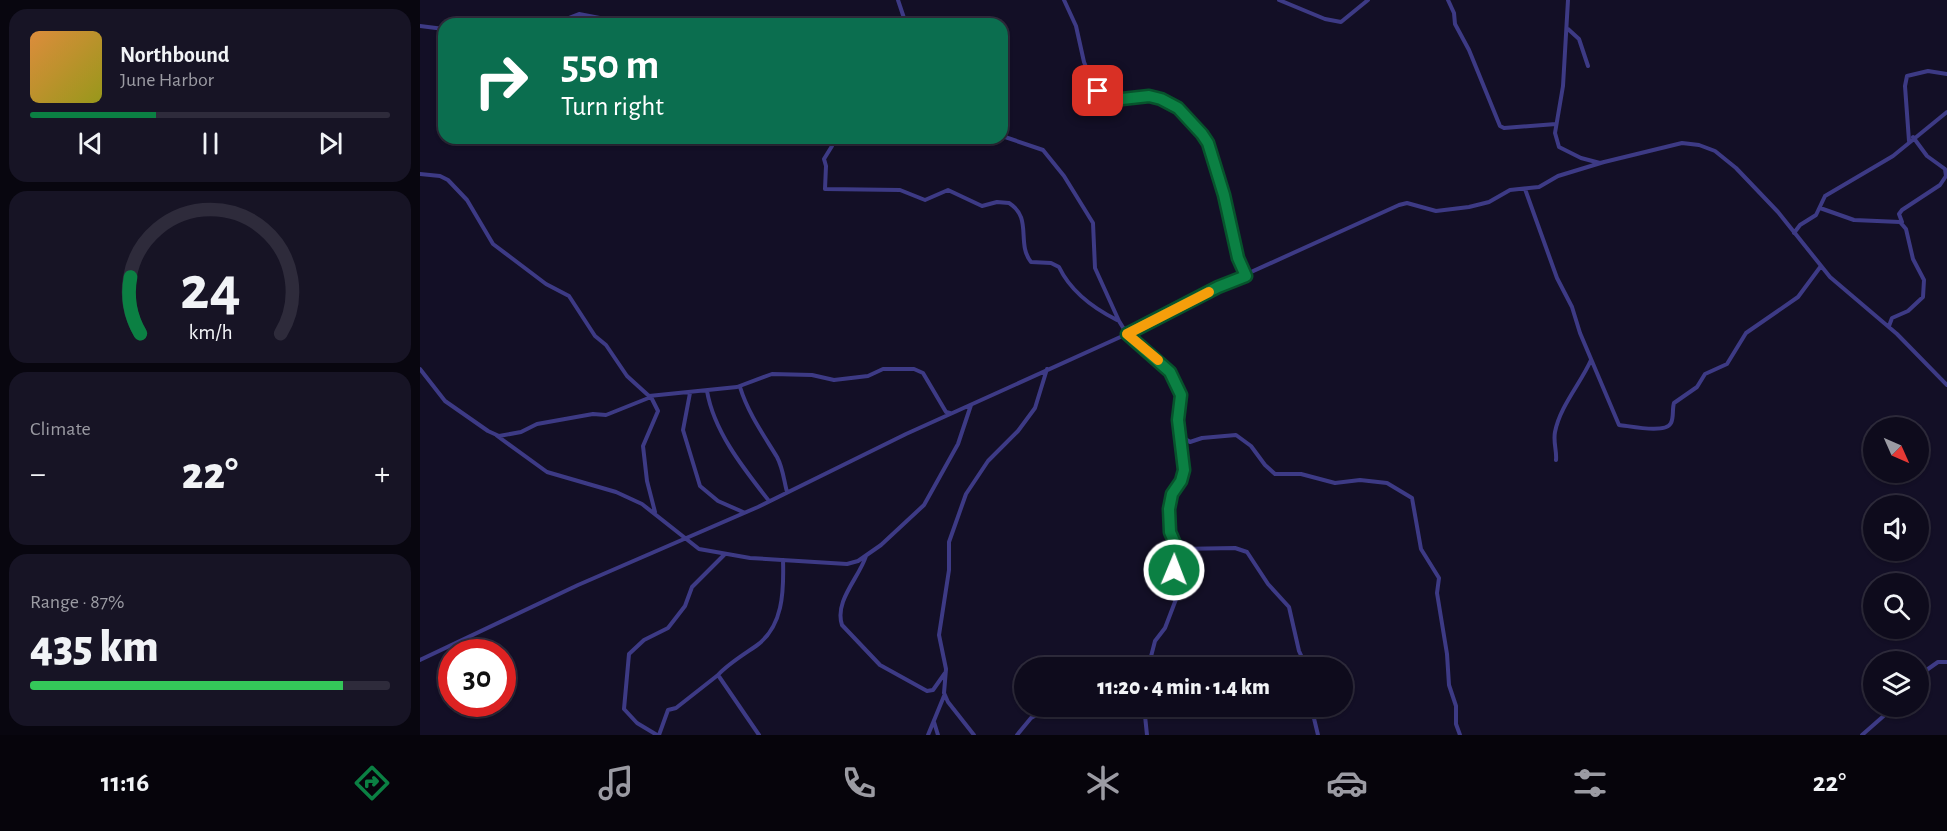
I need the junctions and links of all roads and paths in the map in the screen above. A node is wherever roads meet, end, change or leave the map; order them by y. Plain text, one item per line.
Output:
1 (898, 0) edge
2 (1064, 0) edge
3 (1279, 0) edge
4 (1368, 0) edge
5 (1448, 0) edge
6 (1568, 0) edge
7 (569, 18) edge
8 (600, 18) edge
9 (904, 18) edge
10 (420, 26) edge
11 (438, 28) edge
12 (1568, 29) junction
13 (1588, 66) dead end
14 (1947, 74) edge
15 (1947, 112) edge
16 (1556, 124) junction
17 (1913, 137) junction
18 (1008, 138) edge
19 (1909, 142) junction
20 (831, 144) edge
21 (1604, 162) junction
22 (420, 174) edge
23 (1525, 189) junction
24 (1820, 208) junction
25 (1902, 223) junction
26 (1794, 233) junction
27 (1821, 266) junction
28 (1246, 276) junction
29 (1119, 321) junction
30 (1888, 326) junction
31 (1127, 334) junction
32 (1592, 359) junction
33 (420, 369) edge
34 (1047, 369) junction
35 (1947, 385) edge
36 (740, 387) junction
37 (707, 391) junction
38 (690, 393) junction
39 (651, 397) junction
40 (971, 404) junction
41 (951, 413) junction
42 (496, 435) junction
43 (1179, 435) junction
44 (1556, 460) dead end
45 (787, 492) junction
46 (769, 501) junction
47 (656, 513) junction
48 (743, 513) junction
49 (686, 538) junction
50 (1178, 548) junction
51 (866, 555) junction
52 (718, 556) junction
53 (783, 560) junction
54 (1151, 657) edge
55 (1302, 657) edge
56 (420, 660) edge
57 (1947, 662) edge
58 (1929, 668) edge
59 (946, 673) junction
60 (718, 675) junction
61 (945, 696) junction
62 (1033, 717) edge
63 (1145, 717) edge
64 (1314, 717) edge
65 (1882, 717) edge
66 (934, 722) junction
67 (657, 734) edge
68 (759, 735) edge
69 (928, 735) edge
70 (938, 735) edge
71 (974, 735) edge
72 (1017, 735) edge
73 (1147, 735) edge
74 (1318, 735) edge
75 (1460, 735) edge
76 (1862, 735) edge

1 - 9 street
2 - 28 street
3 - 4 street
5 - 16 street
6 - 12 street
7 - 8 street
10 - 11 street
12 - 13 street
12 - 16 street
14 - 19 street
15 - 17 street
16 - 21 street
17 - 19 street
17 - 25 street
18 - 29 street
19 - 24 street
20 - 29 street
21 - 23 street
21 - 26 street
22 - 39 street
23 - 28 street
23 - 32 street
24 - 25 street
24 - 26 street
25 - 30 street
26 - 27 street
27 - 30 street
27 - 32 street
28 - 31 street
29 - 31 street
30 - 35 street
31 - 34 street
31 - 43 street
32 - 44 street
33 - 42 street
34 - 40 street
34 - 59 street
36 - 37 street
36 - 41 street
36 - 45 street
37 - 38 street
37 - 46 street
38 - 39 street
38 - 48 street
39 - 42 street
39 - 47 street
40 - 41 street
40 - 51 street
41 - 45 street
42 - 47 street
43 - 50 street
43 - 75 street
45 - 46 street
46 - 48 street
47 - 49 street
48 - 49 street
49 - 52 street
49 - 56 street
50 - 54 street
50 - 55 street
51 - 53 street
51 - 59 street
52 - 53 street
52 - 67 street
53 - 60 street
57 - 58 street
59 - 61 street
60 - 67 street
60 - 68 street
61 - 66 street
61 - 71 street
62 - 72 street
63 - 73 street
64 - 74 street
65 - 76 street
66 - 69 street
66 - 70 street

